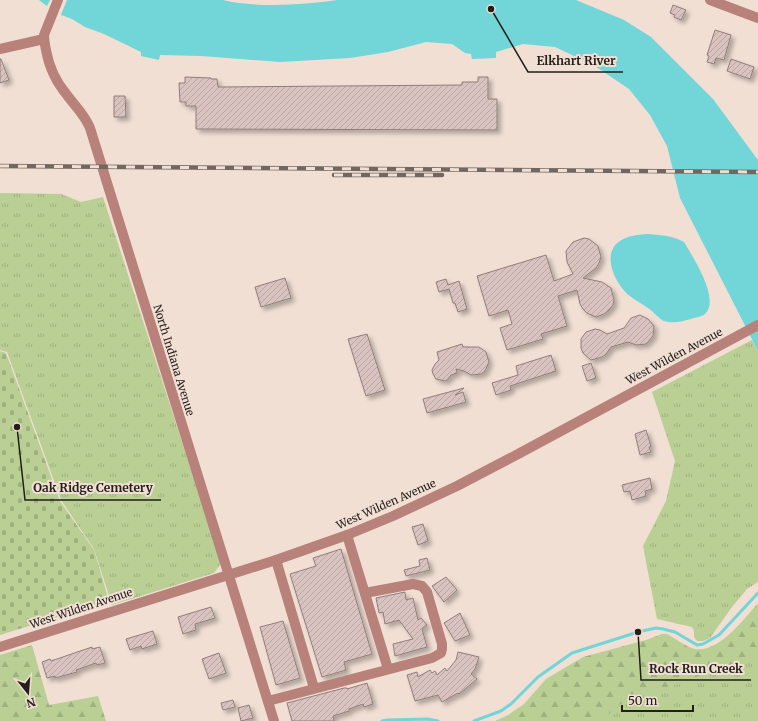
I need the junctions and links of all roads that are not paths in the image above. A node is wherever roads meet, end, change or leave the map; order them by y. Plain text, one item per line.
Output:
1 (58, 0) edge
2 (710, 0) edge
3 (725, 3) edge
4 (758, 18) edge
5 (44, 38) junction
6 (0, 49) edge
7 (758, 325) edge
8 (347, 535) junction
9 (276, 560) junction
10 (228, 575) junction
11 (365, 592) junction
12 (0, 647) edge
13 (388, 669) junction
14 (314, 688) junction
15 (268, 701) junction
16 (274, 721) edge

1 - 5 street, North Indiana Avenue
2 - 3 street
3 - 4 street
5 - 6 street
5 - 10 street, North Indiana Avenue
7 - 8 street, West Wilden Avenue
8 - 9 street, West Wilden Avenue
8 - 11 street
9 - 10 street, West Wilden Avenue
9 - 14 street
10 - 12 street, West Wilden Avenue
10 - 15 street, North Indiana Avenue
11 - 13 street
11 - 13 street
13 - 14 street
14 - 15 street
15 - 16 street, North Indiana Avenue

